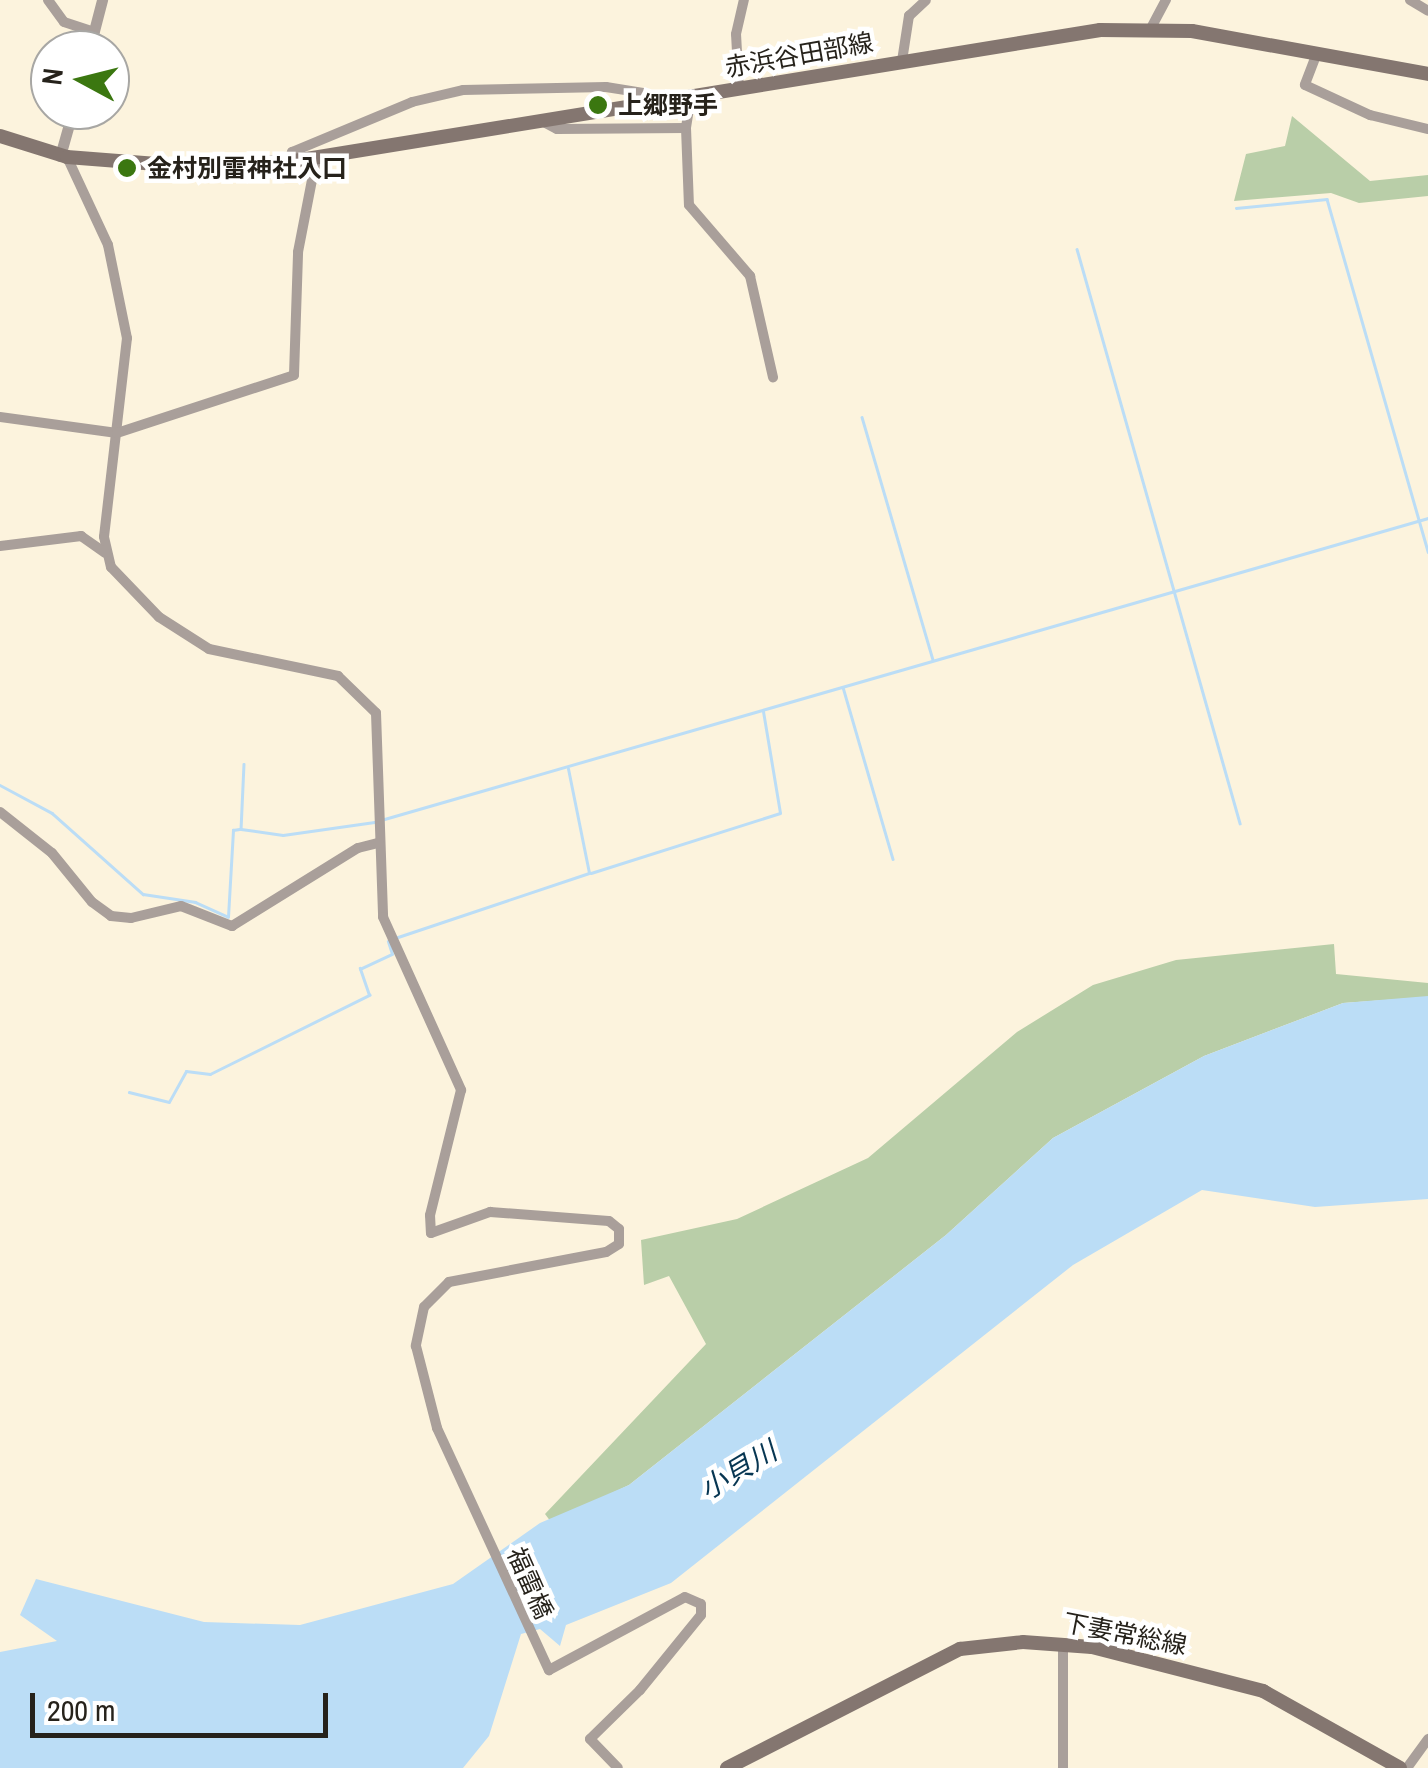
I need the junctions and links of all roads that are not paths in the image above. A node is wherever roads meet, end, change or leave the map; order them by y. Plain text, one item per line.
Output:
1 (48, 0) edge
2 (102, 0) edge
3 (744, 0) edge
4 (926, 0) edge
5 (1166, 0) edge
6 (1410, 0) edge
7 (1428, 11) edge
8 (1151, 28) junction
9 (88, 30) edge
10 (94, 30) edge
11 (1317, 53) junction
12 (902, 61) junction
13 (1428, 74) edge
14 (739, 89) junction
15 (691, 96) junction
16 (650, 103) junction
17 (542, 121) junction
18 (686, 128) junction
19 (1428, 128) edge
20 (68, 130) edge
21 (0, 136) edge
22 (63, 157) junction
23 (316, 159) junction
24 (288, 162) junction
25 (772, 377) dead end
26 (0, 417) edge
27 (116, 433) junction
28 (0, 546) edge
29 (105, 553) junction
30 (0, 812) edge
31 (378, 843) junction
32 (1063, 1643) junction
33 (1428, 1738) edge
34 (618, 1768) edge
35 (727, 1768) edge
36 (1063, 1768) edge
37 (1404, 1768) edge

1 - 9 street
2 - 10 street
3 - 14 street
4 - 12 street
5 - 8 street
6 - 7 street
8 - 11 main road, 赤浜谷田部線
8 - 12 main road, 赤浜谷田部線
11 - 13 main road, 赤浜谷田部線
11 - 19 street
12 - 14 main road, 赤浜谷田部線
14 - 15 main road, 赤浜谷田部線
15 - 16 main road, 赤浜谷田部線
15 - 18 street
16 - 17 main road, 赤浜谷田部線
16 - 24 street
17 - 18 street
17 - 23 main road, 赤浜谷田部線
18 - 25 street
20 - 22 street
21 - 22 main road, 赤浜谷田部線
22 - 24 main road, 赤浜谷田部線
22 - 27 street
23 - 24 main road, 赤浜谷田部線
23 - 27 street
26 - 27 street
27 - 29 street
28 - 29 street
29 - 31 street
30 - 31 street
31 - 34 street, 福雷橋
32 - 35 main road, 下妻常総線
32 - 36 street
32 - 37 main road, 下妻常総線
33 - 37 street

